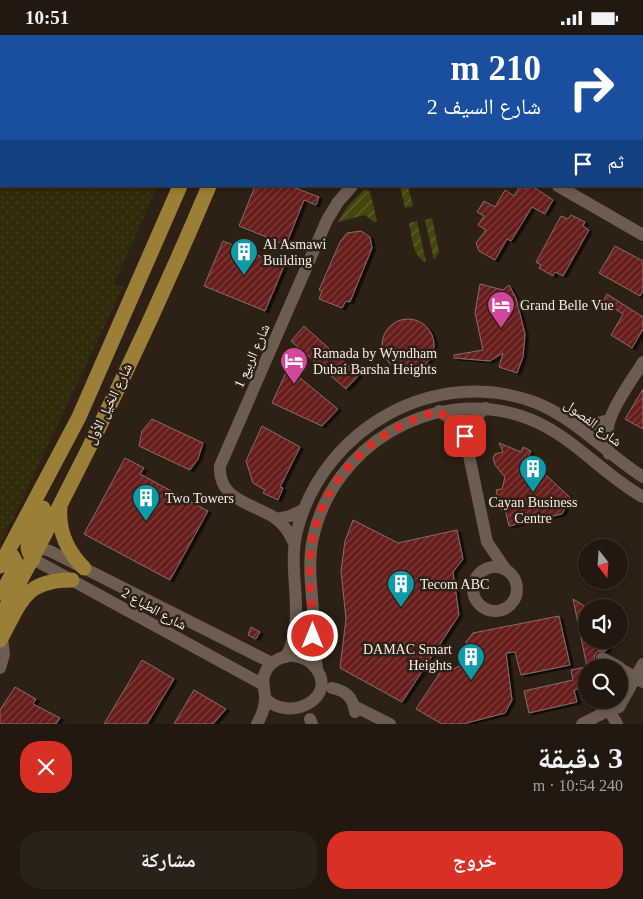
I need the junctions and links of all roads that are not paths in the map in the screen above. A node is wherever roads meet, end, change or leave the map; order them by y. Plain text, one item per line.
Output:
1 (180, 187) edge
2 (209, 187) edge
3 (351, 187) edge
4 (560, 187) edge
5 (643, 235) edge
6 (643, 362) edge
7 (486, 409) junction
8 (438, 411) junction
9 (80, 417) junction
10 (609, 421) junction
11 (579, 428) junction
12 (465, 436) junction
13 (609, 454) junction
14 (643, 477) edge
15 (643, 497) edge
16 (61, 504) junction
17 (304, 510) junction
18 (276, 519) junction
19 (41, 528) junction
20 (487, 542) junction
21 (294, 543) junction
22 (33, 552) junction
23 (4, 558) edge
24 (84, 568) junction
25 (506, 570) junction
26 (480, 572) junction
27 (72, 580) junction
28 (0, 597) edge
29 (0, 618) edge
30 (214, 634) junction
31 (1, 639) edge
32 (202, 652) junction
33 (286, 657) junction
34 (602, 657) dead end
35 (605, 659) edge
36 (272, 663) junction
37 (643, 665) edge
38 (0, 668) edge
39 (317, 669) junction
40 (628, 673) edge
41 (639, 680) edge
42 (262, 684) junction
43 (332, 688) dead end
44 (265, 698) junction
45 (609, 710) junction
46 (257, 724) edge
47 (390, 724) edge
48 (582, 724) edge
49 (617, 724) edge

1 - 9 main road, شارع الخيل الأول
2 - 16 main road, شارع الخيل الأول
3 - 18 street, شارع الربيع 1
4 - 5 street
6 - 10 street
7 - 8 street, شارع الفصول
7 - 12 street
7 - 15 street, شارع الفصول
8 - 12 street
8 - 39 street, شارع الفصول
9 - 19 main road
9 - 23 main road, شارع الخيل الأول
10 - 11 street
10 - 13 street
11 - 13 street, شارع الفصول
11 - 17 street, شارع الفصول
12 - 20 street
13 - 14 street, شارع الفصول
16 - 19 main road, شارع الخيل الأول
16 - 24 main road
17 - 18 street
17 - 21 street, شارع الفصول
18 - 21 street, شارع الربيع 1
19 - 22 main road, شارع الخيل الأول
20 - 25 street
20 - 26 street
21 - 33 street, شارع الفصول
22 - 23 main road
22 - 24 street, شارع الطباع 2
22 - 27 street, شارع الطباع 2
22 - 29 main road, شارع الخيل الأول
23 - 28 main road
24 - 30 street, شارع الطباع 2
25 - 26 street
25 - 26 street
27 - 31 main road
27 - 32 street, شارع الطباع 2
30 - 32 street
30 - 36 street, شارع الطباع 2
31 - 38 street
32 - 42 street, شارع الطباع 2
33 - 36 street
33 - 39 street
34 - 35 street
36 - 42 street
37 - 41 street
39 - 44 street
40 - 41 street
41 - 45 street
42 - 44 street
43 - 47 street
44 - 46 street
45 - 48 street
45 - 49 street

